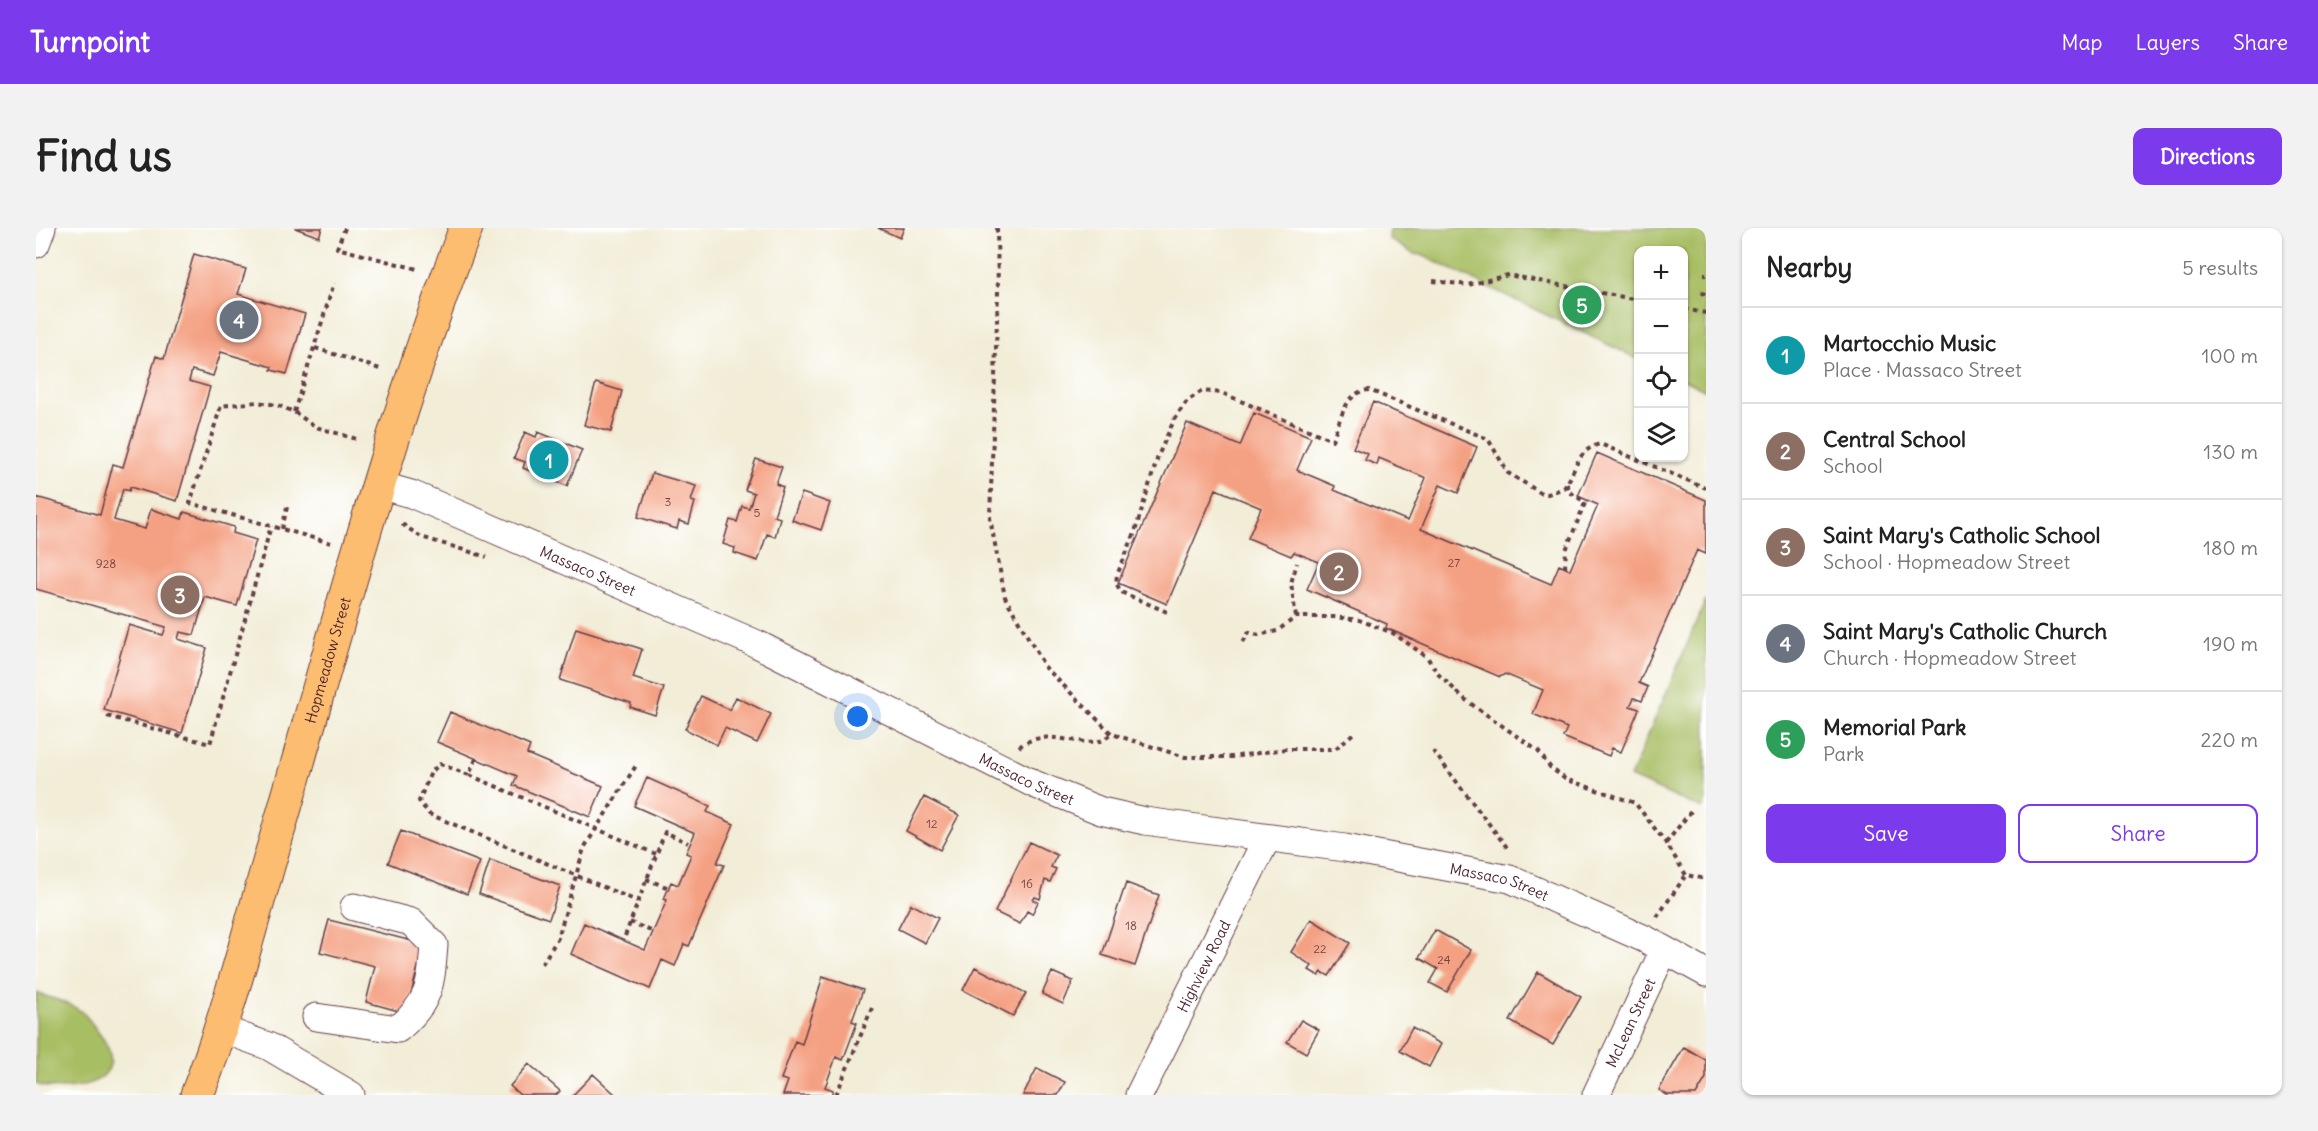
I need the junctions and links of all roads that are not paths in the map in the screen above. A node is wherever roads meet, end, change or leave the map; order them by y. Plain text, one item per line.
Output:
1 (42, 228) edge
2 (466, 228) edge
3 (36, 244) edge
4 (379, 484) junction
5 (1267, 838) junction
6 (354, 907) dead end
7 (1655, 945) junction
8 (1706, 973) edge
9 (316, 1017) dead end
10 (219, 1028) junction
11 (197, 1095) edge
12 (351, 1095) edge
13 (1139, 1095) edge
14 (1596, 1095) edge

1 - 3 street
2 - 4 highway, Hopmeadow Street
4 - 5 street, Massaco Street
4 - 10 highway, Hopmeadow Street
5 - 7 street, Massaco Street
5 - 13 street, Highview Road
6 - 9 street
7 - 8 street, Massaco Street
7 - 14 street, McLean Street
10 - 11 highway, Hopmeadow Street
10 - 12 street

